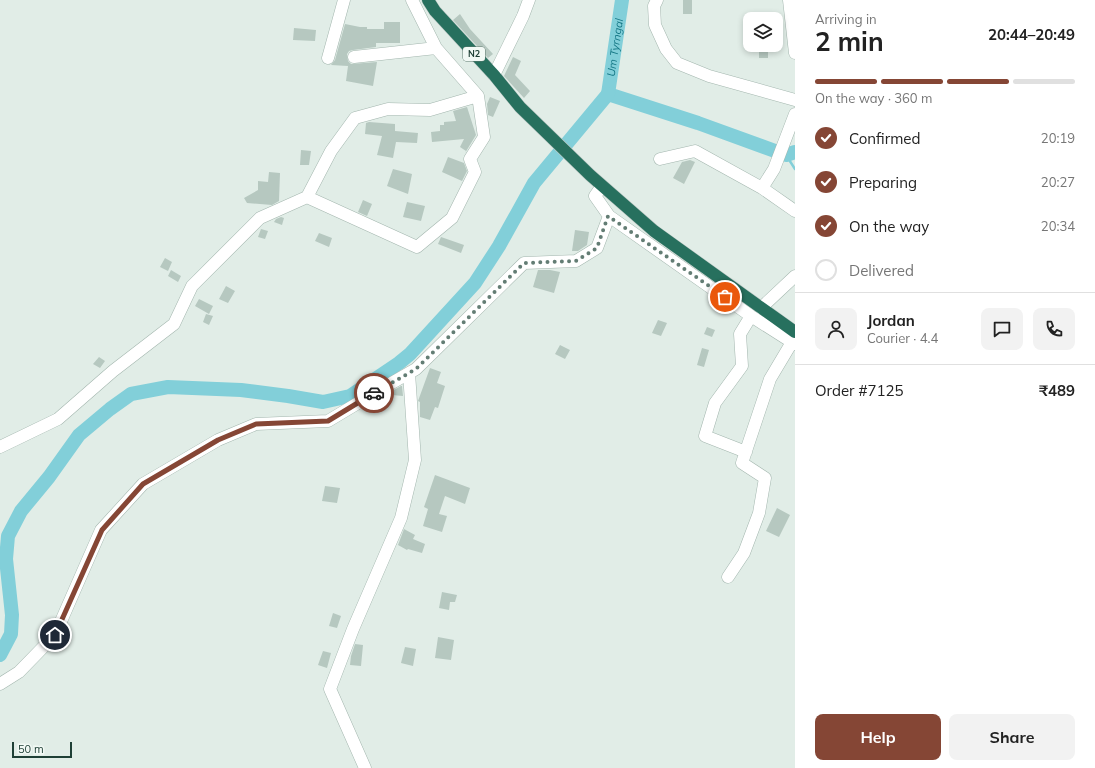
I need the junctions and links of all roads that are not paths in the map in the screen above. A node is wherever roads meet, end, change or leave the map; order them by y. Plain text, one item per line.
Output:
1 (344, 0) edge
2 (412, 0) edge
3 (428, 0) edge
4 (529, 0) edge
5 (657, 0) edge
6 (789, 0) edge
7 (436, 48) junction
8 (795, 54) edge
9 (354, 57) dead end
10 (328, 58) dead end
11 (494, 75) junction
12 (478, 96) junction
13 (795, 100) edge
14 (795, 114) edge
15 (660, 159) dead end
16 (602, 186) junction
17 (762, 188) junction
18 (307, 197) junction
19 (795, 211) edge
20 (608, 216) junction
21 (795, 276) edge
22 (761, 308) junction
23 (751, 316) junction
24 (794, 339) edge
25 (409, 373) junction
26 (0, 447) edge
27 (746, 452) junction
28 (728, 577) dead end
29 (0, 684) edge
30 (366, 768) edge

1 - 10 street
2 - 7 street
3 - 11 highway, N2
4 - 11 street
5 - 13 street
6 - 8 street
7 - 9 street
7 - 12 street
11 - 16 highway, N2
12 - 18 street
12 - 18 street
14 - 17 street
15 - 17 street
16 - 20 street
16 - 22 highway, N2
17 - 19 street
18 - 26 street
20 - 23 street
20 - 25 street
21 - 22 street
22 - 24 highway, N2
23 - 24 street
23 - 27 street
24 - 27 street
25 - 29 street
25 - 30 street
27 - 28 street

